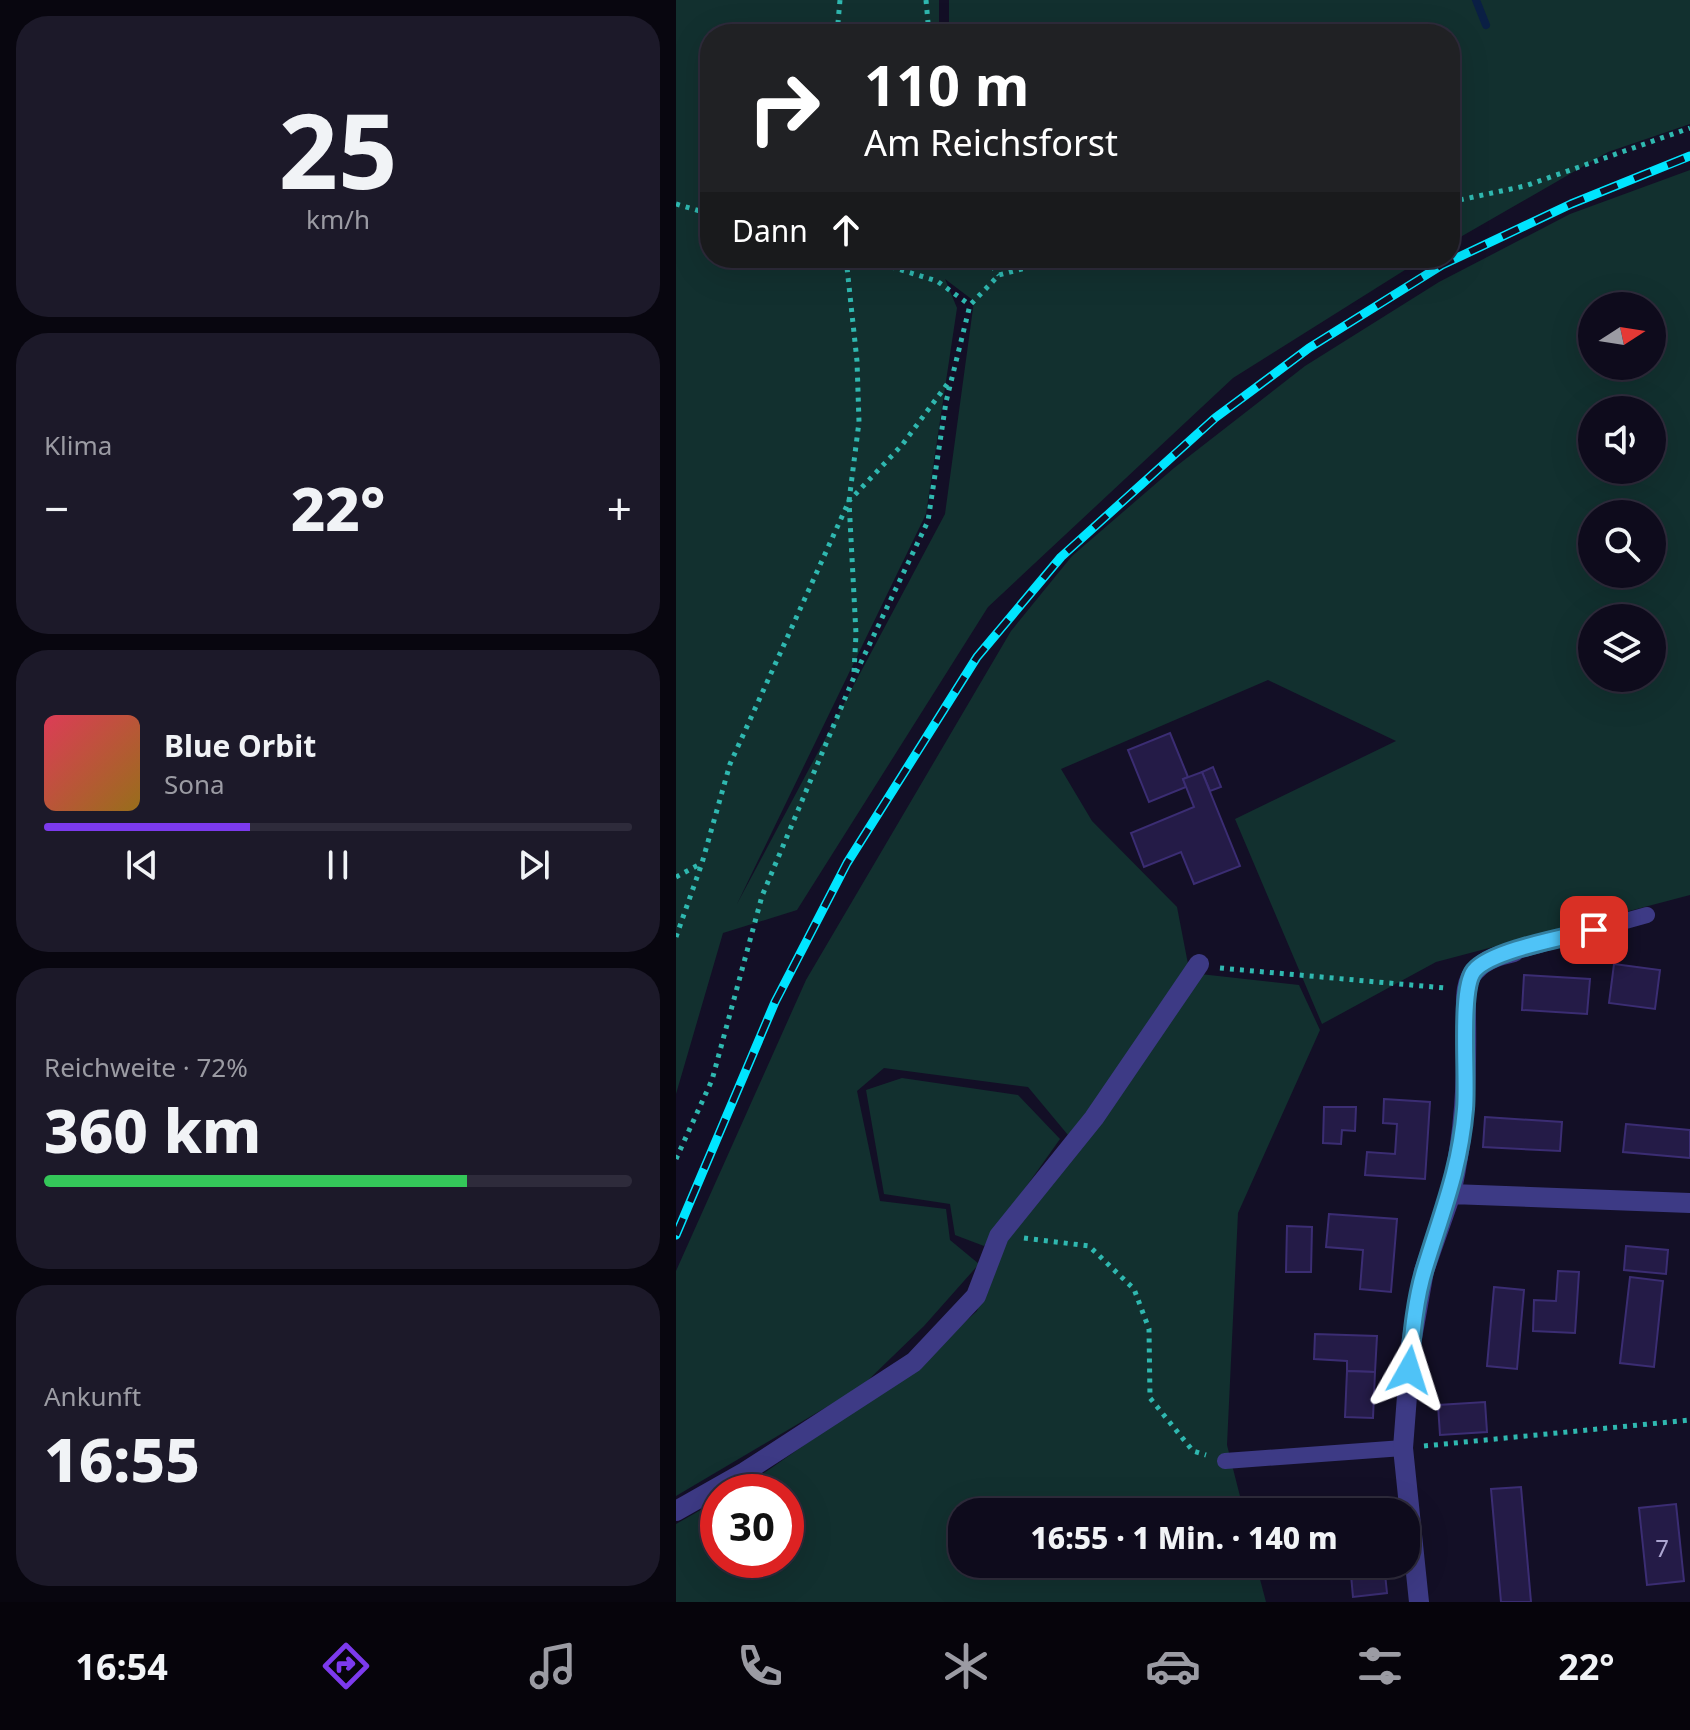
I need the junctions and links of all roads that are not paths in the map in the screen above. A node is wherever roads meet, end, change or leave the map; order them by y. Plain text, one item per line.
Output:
1 (1647, 915) dead end
2 (1514, 952) joint
3 (1199, 964) dead end
4 (1451, 1194) junction
5 (1690, 1203) edge
6 (1403, 1448) junction
7 (1225, 1461) road end
8 (676, 1511) edge
9 (1419, 1602) edge

1 - 2 lane
2 - 4 street
3 - 8 street
4 - 5 street
4 - 6 street
6 - 7 lane
6 - 9 street

